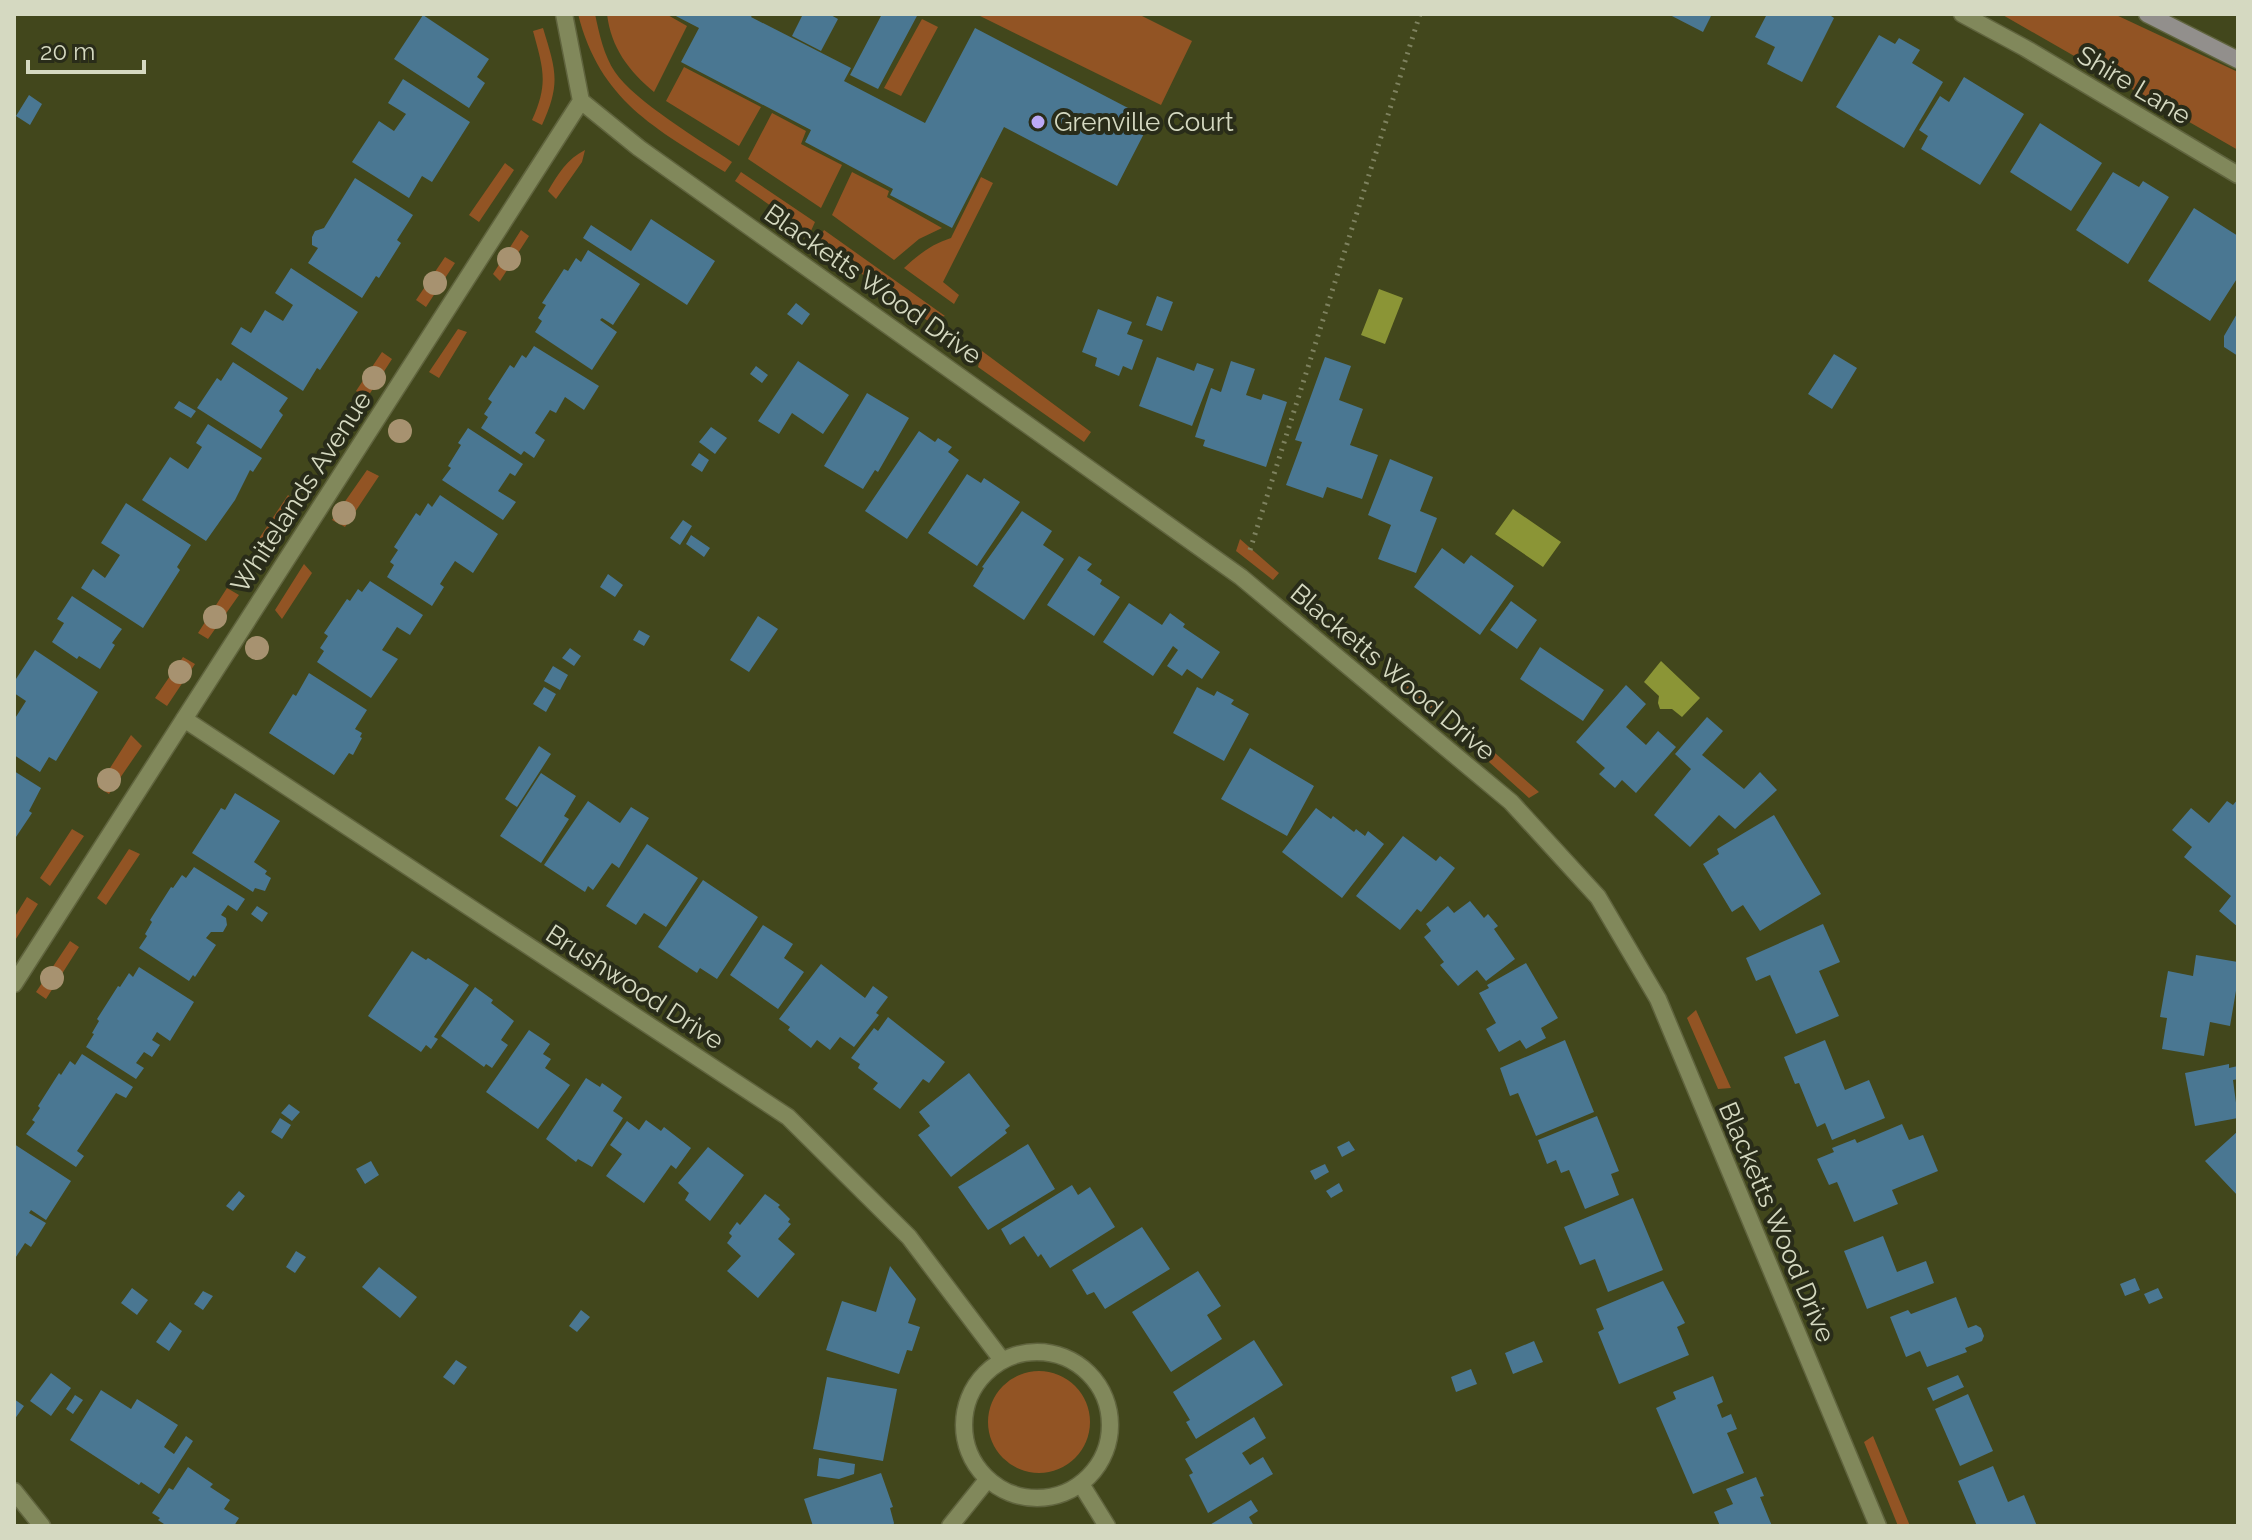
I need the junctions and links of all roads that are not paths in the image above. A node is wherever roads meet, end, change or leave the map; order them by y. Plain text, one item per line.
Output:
1 (564, 14) edge
2 (1962, 14) edge
3 (2147, 14) edge
4 (2238, 60) edge
5 (581, 101) junction
6 (2238, 175) edge
7 (184, 719) junction
8 (14, 984) edge
9 (1002, 1360) junction
10 (987, 1480) junction
11 (1081, 1484) junction
12 (14, 1491) edge
13 (42, 1526) edge
14 (950, 1526) edge
15 (1107, 1526) edge
16 (1878, 1526) edge

1 - 5 street
2 - 6 street, Shire Lane
3 - 4 street
5 - 7 street, Whitelands Avenue
5 - 16 street, Blacketts Wood Drive
7 - 8 street, Whitelands Avenue
7 - 9 street, Brushwood Drive
9 - 10 street
9 - 11 street
10 - 11 street
10 - 14 street
11 - 15 street
12 - 13 street

